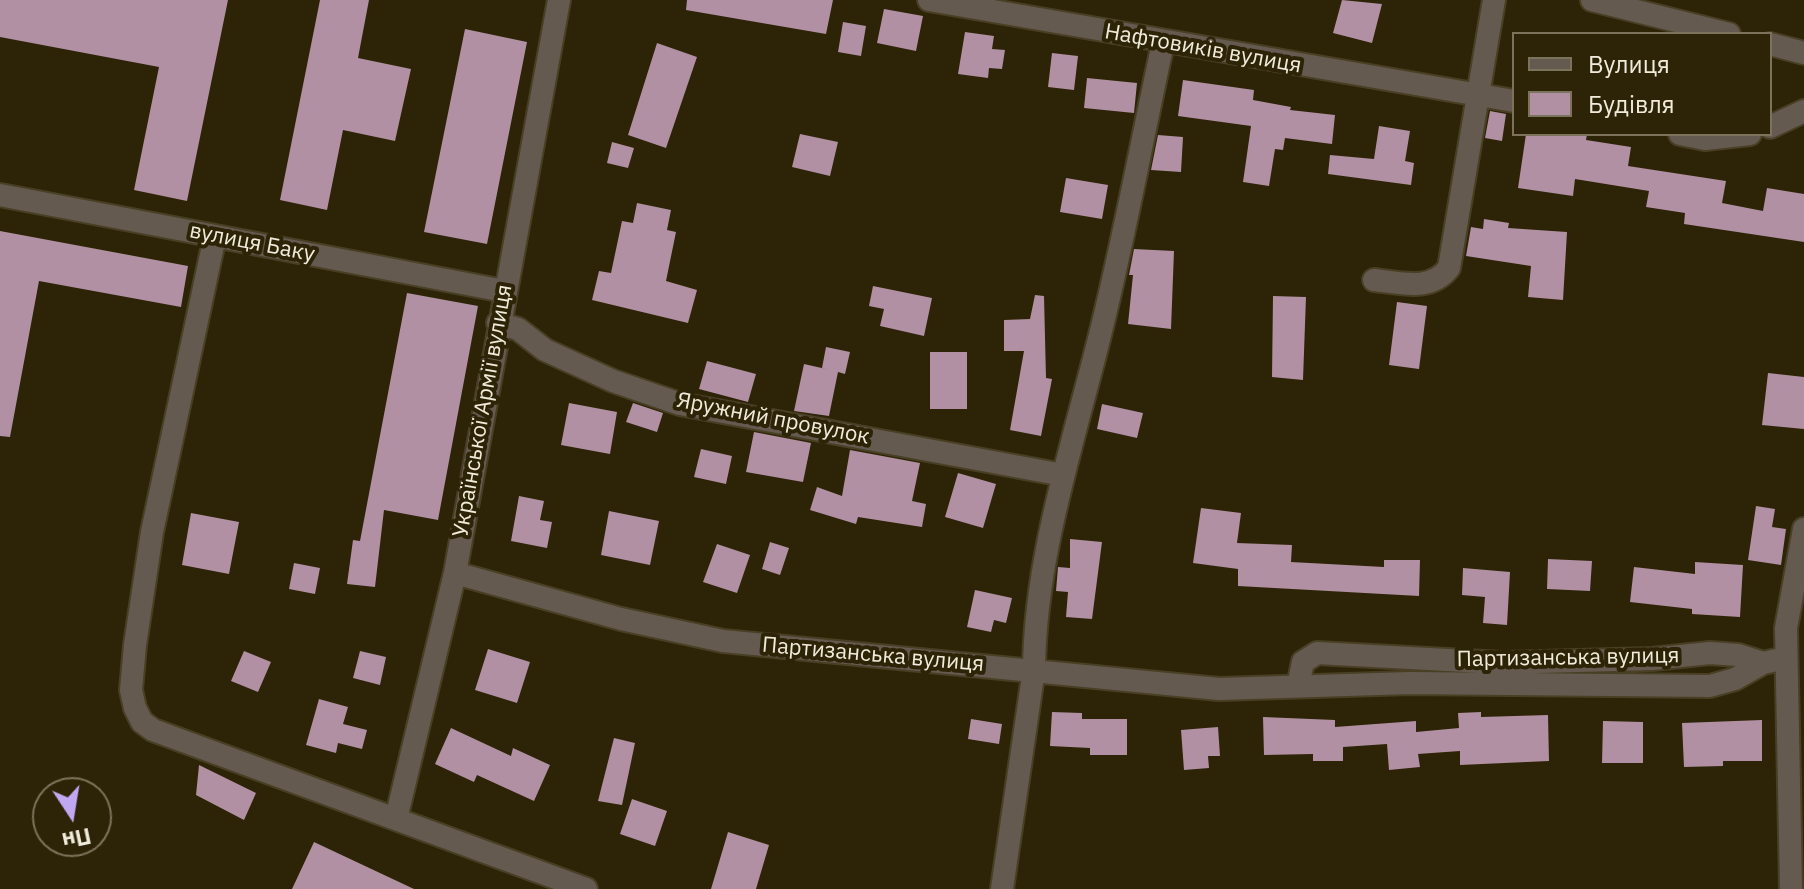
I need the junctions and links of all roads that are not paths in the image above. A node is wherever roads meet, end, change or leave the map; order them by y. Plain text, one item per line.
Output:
1 (559, 0) edge
2 (929, 0) edge
3 (1494, 0) edge
4 (1592, 0) edge
5 (1721, 32) edge
6 (1163, 43) junction
7 (1772, 45) edge
8 (1804, 53) edge
9 (1477, 94) junction
10 (1512, 101) edge
11 (1804, 111) edge
12 (1772, 126) edge
13 (1690, 136) edge
14 (1732, 136) edge
15 (0, 195) edge
16 (215, 236) junction
17 (1374, 280) dead end
18 (504, 291) junction
19 (498, 323) junction
20 (1063, 475) junction
21 (1804, 529) edge
22 (455, 573) junction
23 (1795, 630) edge
24 (1786, 658) junction
25 (1763, 663) junction
26 (1034, 669) junction
27 (1298, 686) junction
28 (1795, 688) edge
29 (396, 819) junction
30 (586, 889) edge
31 (1002, 889) edge
32 (1791, 889) edge

1 - 18 street, Української Армії вулиця
2 - 6 street, Нафтовиків вулиця
3 - 9 street
4 - 5 street
6 - 9 street, Нафтовиків вулиця
6 - 20 street
7 - 8 street
9 - 10 street, Нафтовиків вулиця
9 - 17 street
11 - 12 street
13 - 14 street
15 - 16 street, вулиця Баку
16 - 18 street, вулиця Баку
16 - 29 street
18 - 19 street, Української Армії вулиця
19 - 20 street, Яружний провулок
19 - 22 street, Української Армії вулиця
20 - 26 street
21 - 23 street
22 - 26 street, Партизанська вулиця
22 - 29 street, Української Армії вулиця
23 - 24 street
24 - 25 street, Партизанська вулиця
24 - 28 street
25 - 27 street, Партизанська вулиця
25 - 27 street, Партизанська вулиця
26 - 27 street, Партизанська вулиця
26 - 31 street
28 - 32 street
29 - 30 street

